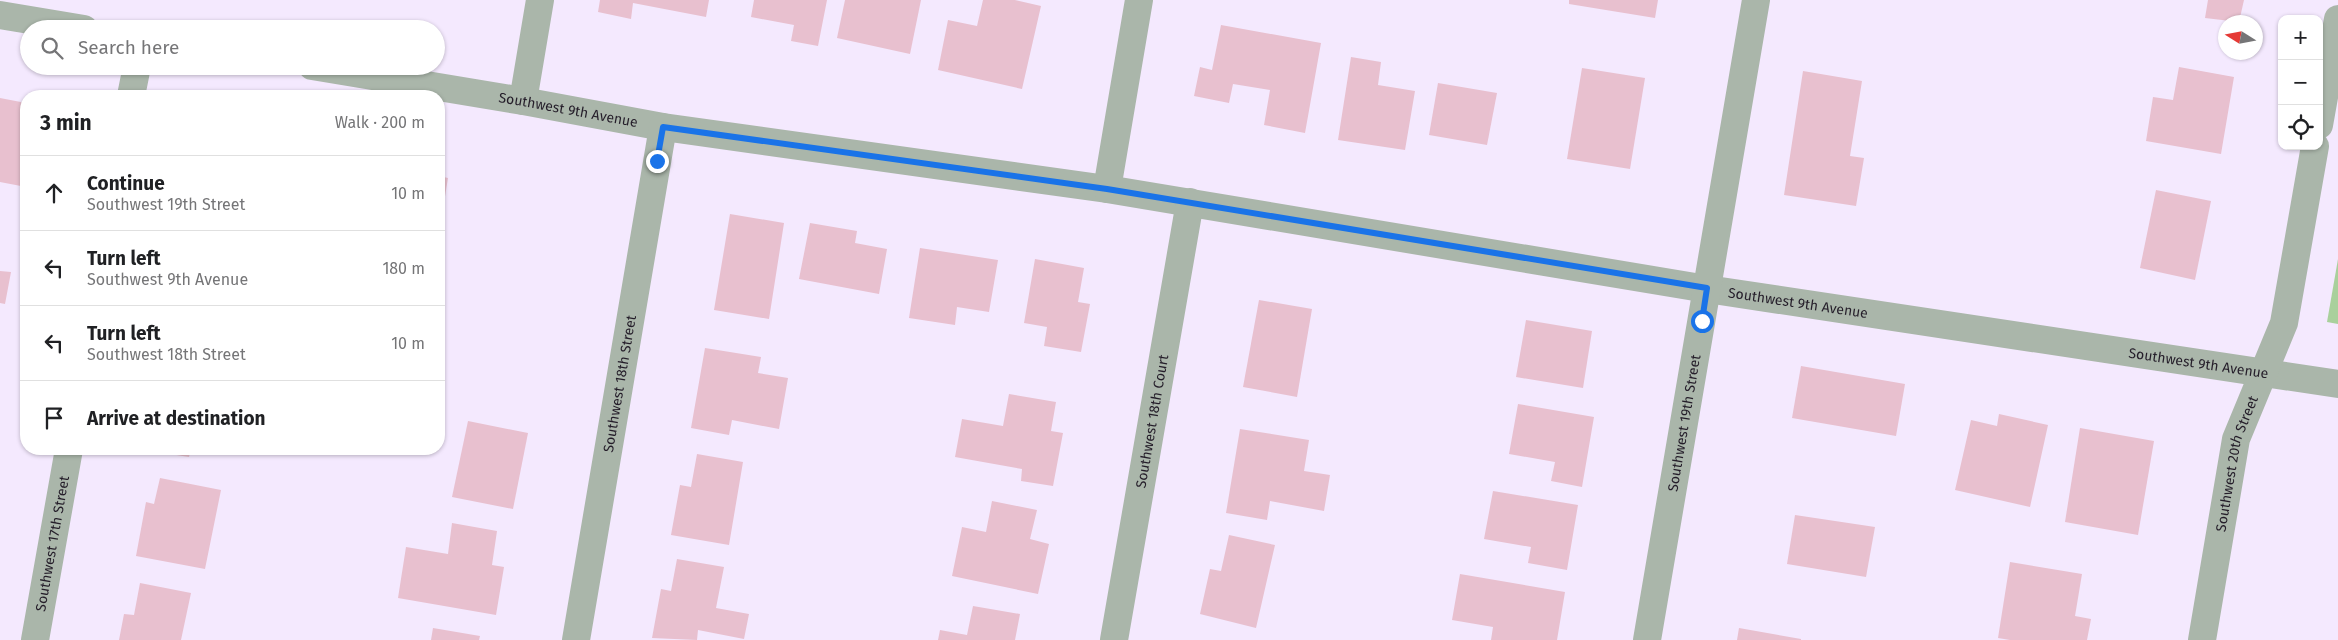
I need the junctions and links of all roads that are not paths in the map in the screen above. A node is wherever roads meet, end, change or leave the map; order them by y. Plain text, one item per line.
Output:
1 (540, 0) edge
2 (1139, 0) edge
3 (1756, 0) edge
4 (0, 15) edge
5 (2338, 19) edge
6 (30, 20) edge
7 (134, 75) edge
8 (366, 75) edge
9 (132, 90) edge
10 (523, 101) junction
11 (2323, 105) edge
12 (663, 127) junction
13 (2314, 150) edge
14 (1107, 189) junction
15 (1190, 202) junction
16 (1707, 288) junction
17 (2263, 372) junction
18 (2338, 384) edge
19 (68, 455) edge
20 (35, 640) edge
21 (576, 640) edge
22 (1114, 640) edge
23 (1647, 640) edge
24 (2202, 640) edge

1 - 10 street
2 - 14 street
3 - 16 street, Southwest 19th Street
4 - 6 street
5 - 11 street
7 - 9 street
8 - 10 street, Southwest 9th Avenue
10 - 12 street, Southwest 9th Avenue
12 - 14 street, Southwest 9th Avenue
12 - 21 street, Southwest 18th Street
13 - 17 street, Southwest 20th Street
14 - 15 street, Southwest 9th Avenue
15 - 16 street, Southwest 9th Avenue
15 - 22 street, Southwest 18th Court
16 - 17 street, Southwest 9th Avenue
16 - 23 street, Southwest 19th Street
17 - 18 street, Southwest 9th Avenue
17 - 24 street, Southwest 20th Street
19 - 20 street, Southwest 17th Street

